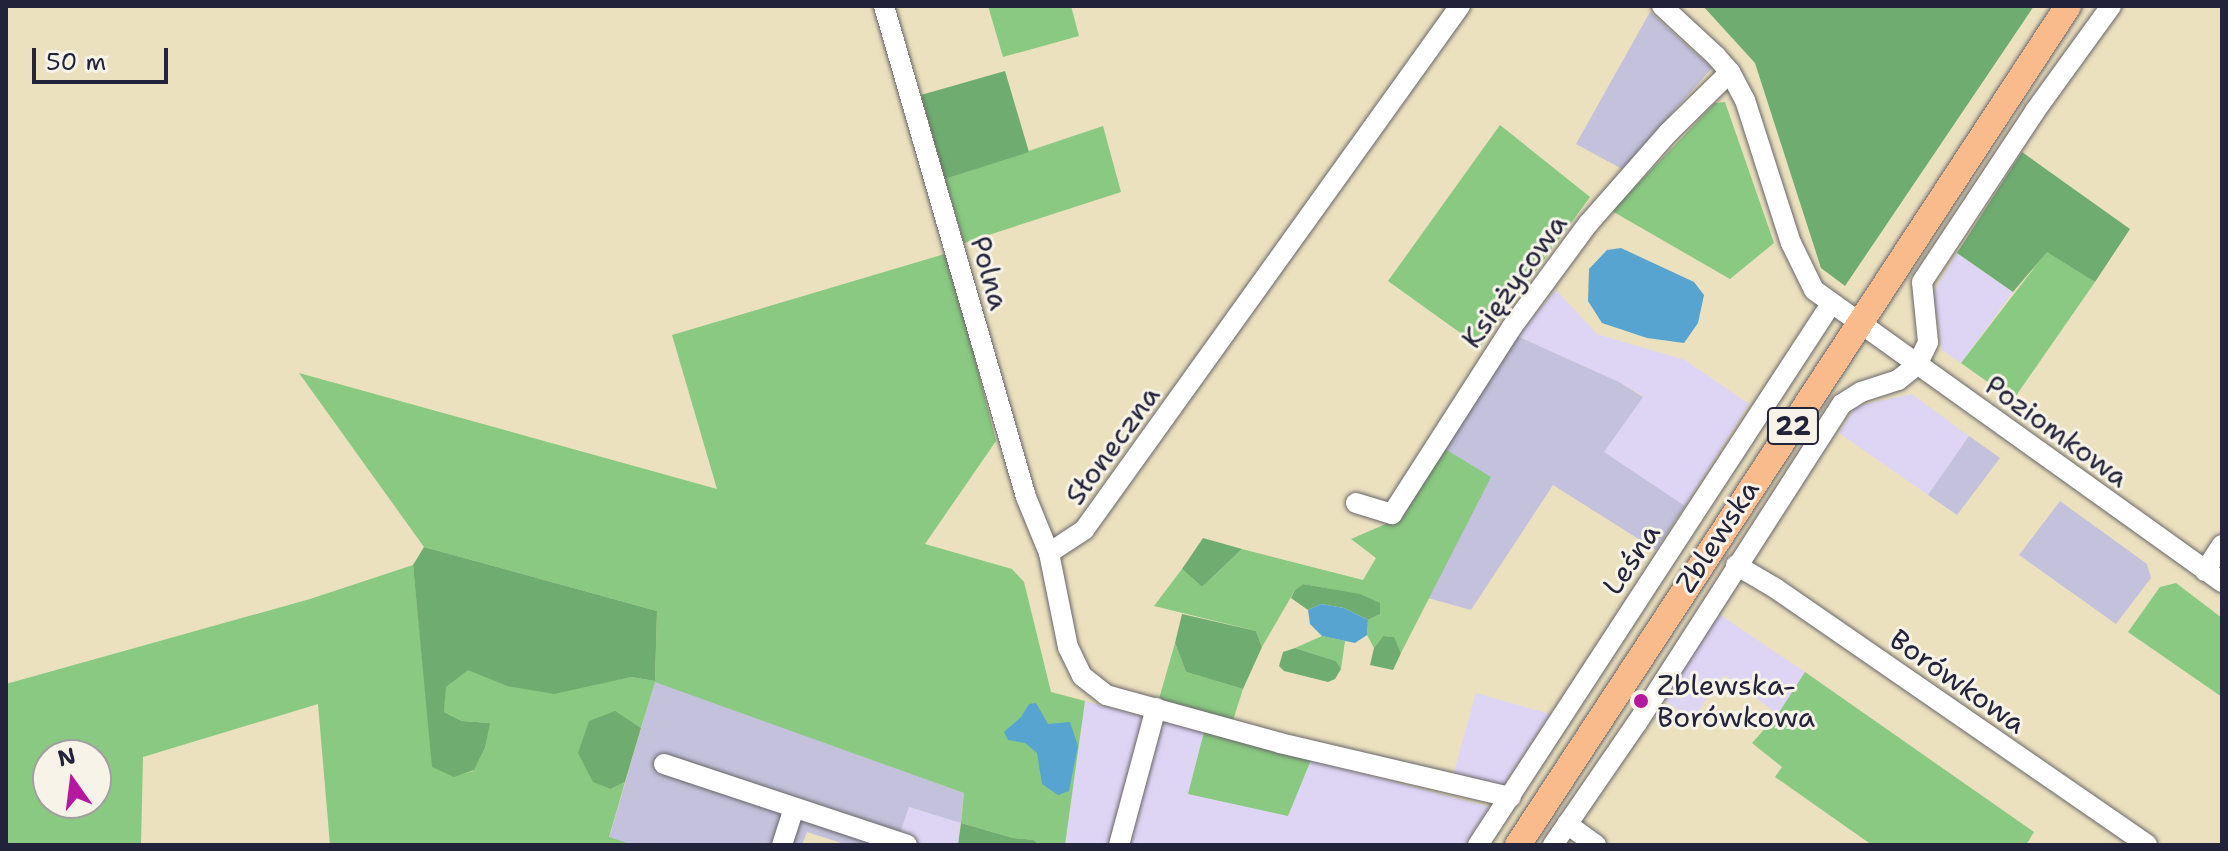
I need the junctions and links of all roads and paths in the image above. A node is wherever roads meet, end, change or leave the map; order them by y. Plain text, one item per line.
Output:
1 (884, 6) edge
2 (1460, 6) edge
3 (1662, 6) edge
4 (2068, 6) edge
5 (2111, 6) edge
6 (1730, 72) junction
7 (1831, 304) junction
8 (1860, 323) junction
9 (1917, 365) junction
10 (1356, 503) dead end
11 (2222, 545) edge
12 (1049, 553) junction
13 (1736, 565) junction
14 (2213, 577) edge
15 (1156, 708) junction
16 (664, 764) dead end
17 (1511, 797) junction
18 (794, 808) junction
19 (1567, 824) junction
20 (782, 845) edge
21 (907, 845) edge
22 (1119, 845) edge
23 (1478, 845) edge
24 (1518, 845) edge
25 (1553, 845) edge
26 (1596, 845) edge
27 (2147, 845) edge

1 - 12 street, Polna
2 - 12 street, Słoneczna
3 - 6 street
4 - 8 main road, Zblewska / 22
5 - 9 street
6 - 7 street
6 - 10 street, Księżycowa
7 - 8 street
7 - 17 street, Leśna
8 - 9 street, Poziomkowa
8 - 24 main road, Zblewska / 22
9 - 13 street, Zblewska
9 - 14 street, Poziomkowa
11 - 14 street
12 - 15 street
13 - 19 street, Zblewska
13 - 27 street, Borówkowa
15 - 17 street
15 - 22 street
16 - 18 street
17 - 23 street, Leśna
18 - 20 street
18 - 21 street
19 - 25 street, Zblewska
19 - 26 street

